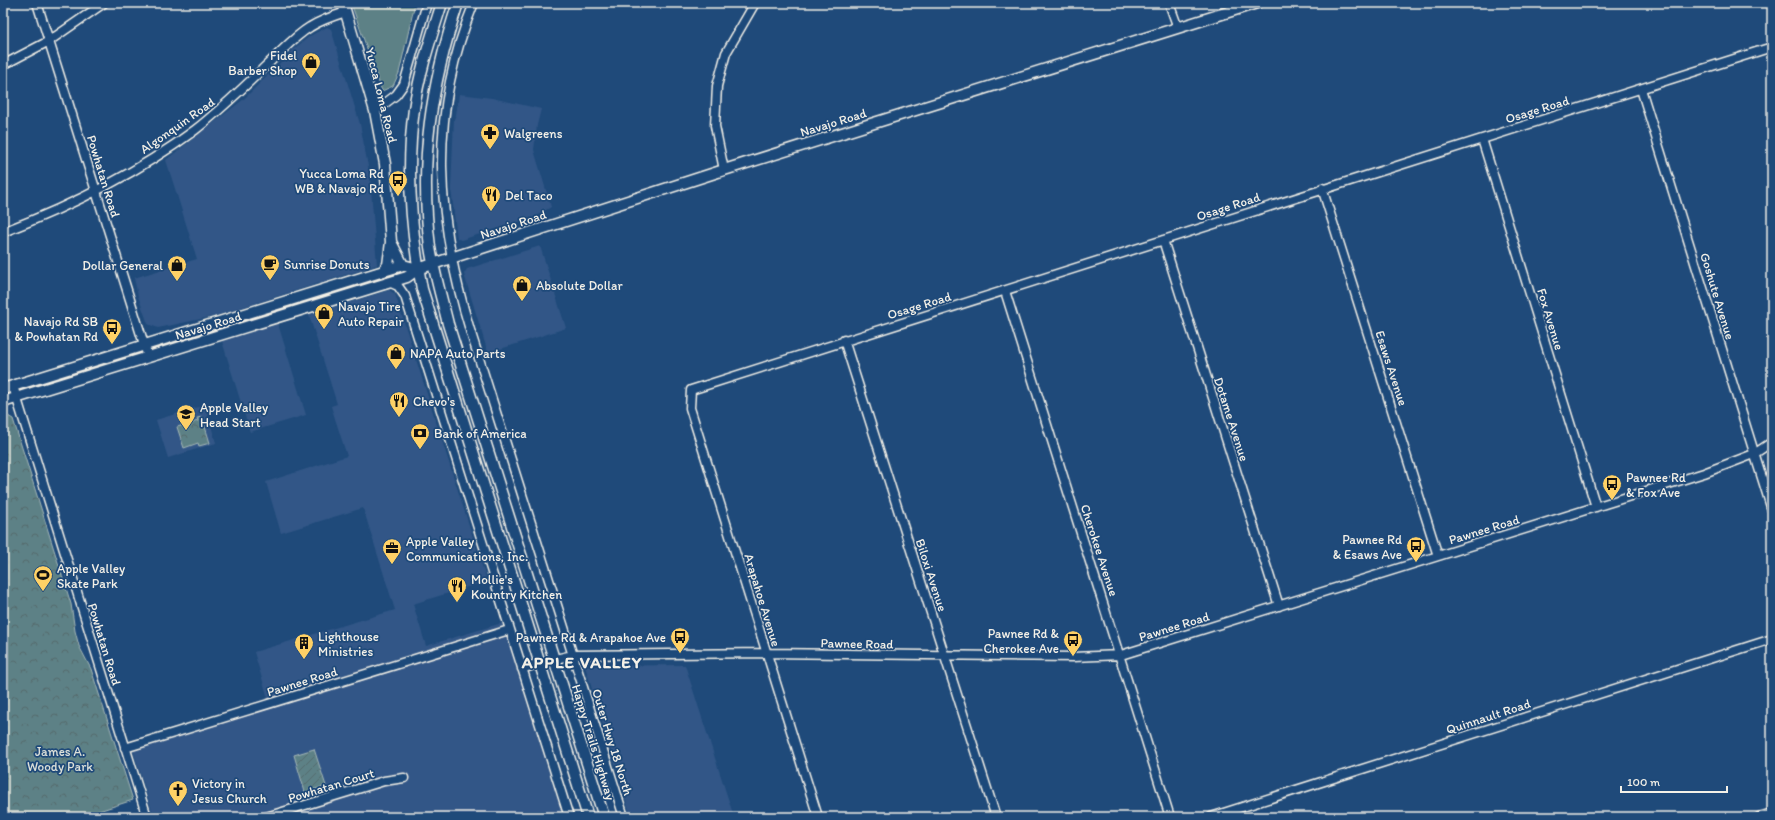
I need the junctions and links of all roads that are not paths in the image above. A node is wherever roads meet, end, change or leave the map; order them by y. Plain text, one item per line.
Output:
1 (37, 3) edge
2 (104, 3) edge
3 (427, 3) edge
4 (442, 3) edge
5 (458, 3) edge
6 (474, 3) edge
7 (755, 3) edge
8 (1169, 3) edge
9 (1257, 3) edge
10 (344, 8) edge
11 (1178, 28) junction
12 (49, 40) junction
13 (1772, 47) edge
14 (3, 65) edge
15 (1641, 89) junction
16 (375, 111) junction
17 (1482, 139) junction
18 (724, 170) junction
19 (1322, 188) junction
20 (97, 192) junction
21 (3, 232) edge
22 (1163, 240) junction
23 (391, 242) junction
24 (451, 258) junction
25 (433, 264) junction
26 (403, 265) junction
27 (418, 269) junction
28 (383, 271) junction
29 (407, 277) junction
30 (389, 282) junction
31 (1005, 291) junction
32 (405, 296) junction
33 (844, 340) junction
34 (144, 345) junction
35 (148, 357) junction
36 (13, 386) junction
37 (3, 389) edge
38 (691, 390) joint
39 (17, 398) junction
40 (3, 402) edge
41 (1772, 442) edge
42 (1754, 454) junction
43 (1596, 506) junction
44 (1772, 510) edge
45 (1438, 556) junction
46 (512, 576) junction
47 (1279, 606) junction
48 (509, 630) junction
49 (1772, 639) edge
50 (768, 653) junction
51 (573, 655) junction
52 (1121, 655) junction
53 (945, 656) junction
54 (555, 659) junction
55 (539, 663) junction
56 (522, 669) junction
57 (579, 738) junction
58 (125, 748) junction
59 (404, 778) dead end
60 (1772, 813) edge
61 (147, 817) edge
62 (266, 817) edge
63 (569, 817) edge
64 (588, 817) edge
65 (604, 817) edge
66 (624, 817) edge
67 (818, 817) edge
68 (996, 817) edge
69 (1170, 817) edge
70 (1210, 817) edge
71 (1759, 817) edge

1 - 12 street, Powhatan Road
2 - 12 street
3 - 16 street
4 - 27 main road
5 - 25 main road, Happy Trails Highway
6 - 24 street, Outer Hwy 18 North
7 - 18 street
8 - 11 street
9 - 11 main road, Navajo Road
10 - 16 main road, Yucca Loma Road
10 - 20 street, Algonquin Road
11 - 18 main road, Navajo Road
12 - 14 street
12 - 20 street, Powhatan Road
13 - 15 street, Osage Road
15 - 17 street, Osage Road
15 - 42 street, Goshute Avenue
16 - 23 main road, Yucca Loma Road
17 - 19 street, Osage Road
17 - 43 street, Fox Avenue
18 - 24 main road, Navajo Road
19 - 22 street, Osage Road
19 - 45 street, Esaws Avenue
20 - 21 street, Algonquin Road
20 - 34 street, Powhatan Road
22 - 31 street, Osage Road
22 - 47 street, Dotame Avenue
23 - 26 main road
23 - 28 main road
24 - 25 main road, Navajo Road
24 - 51 street, Outer Hwy 18 North
25 - 27 main road, Navajo Road
25 - 54 main road, Happy Trails Highway
26 - 27 main road
26 - 28 main road, Navajo Road
27 - 29 main road, Navajo Road
27 - 46 main road
28 - 34 main road, Navajo Road
29 - 30 main road, Navajo Road
29 - 32 street
30 - 32 street
30 - 35 main road, Navajo Road
31 - 33 street, Osage Road
31 - 52 street, Cherokee Avenue
32 - 48 street
33 - 38 street, Osage Road
33 - 53 street, Biloxi Avenue
34 - 35 street, Powhatan Road
34 - 36 main road, Navajo Road
35 - 39 main road, Navajo Road
36 - 37 main road, Navajo Road
36 - 39 street, Powhatan Road
38 - 50 street, Arapahoe Avenue
39 - 40 main road, Navajo Road
39 - 58 street, Powhatan Road
41 - 42 street, Pawnee Road
42 - 43 street, Pawnee Road
42 - 44 street, Goshute Avenue
43 - 45 street, Pawnee Road
45 - 47 street, Pawnee Road
46 - 54 main road
46 - 55 main road
47 - 52 street, Pawnee Road
48 - 56 street
48 - 58 street, Pawnee Road
49 - 70 street, Quinnault Road
50 - 51 street, Pawnee Road
50 - 53 street, Pawnee Road
50 - 67 street, Arapahoe Avenue
51 - 54 street, Pawnee Road
51 - 66 street, Outer Hwy 18 North
52 - 53 street, Pawnee Road
52 - 69 street, Cherokee Avenue
53 - 68 street, Biloxi Avenue
54 - 57 main road, Happy Trails Highway
55 - 56 street
55 - 57 main road
55 - 64 main road
56 - 63 street
57 - 65 main road, Happy Trails Highway
58 - 61 street, Powhatan Road
59 - 62 street, Powhatan Court
60 - 71 street

